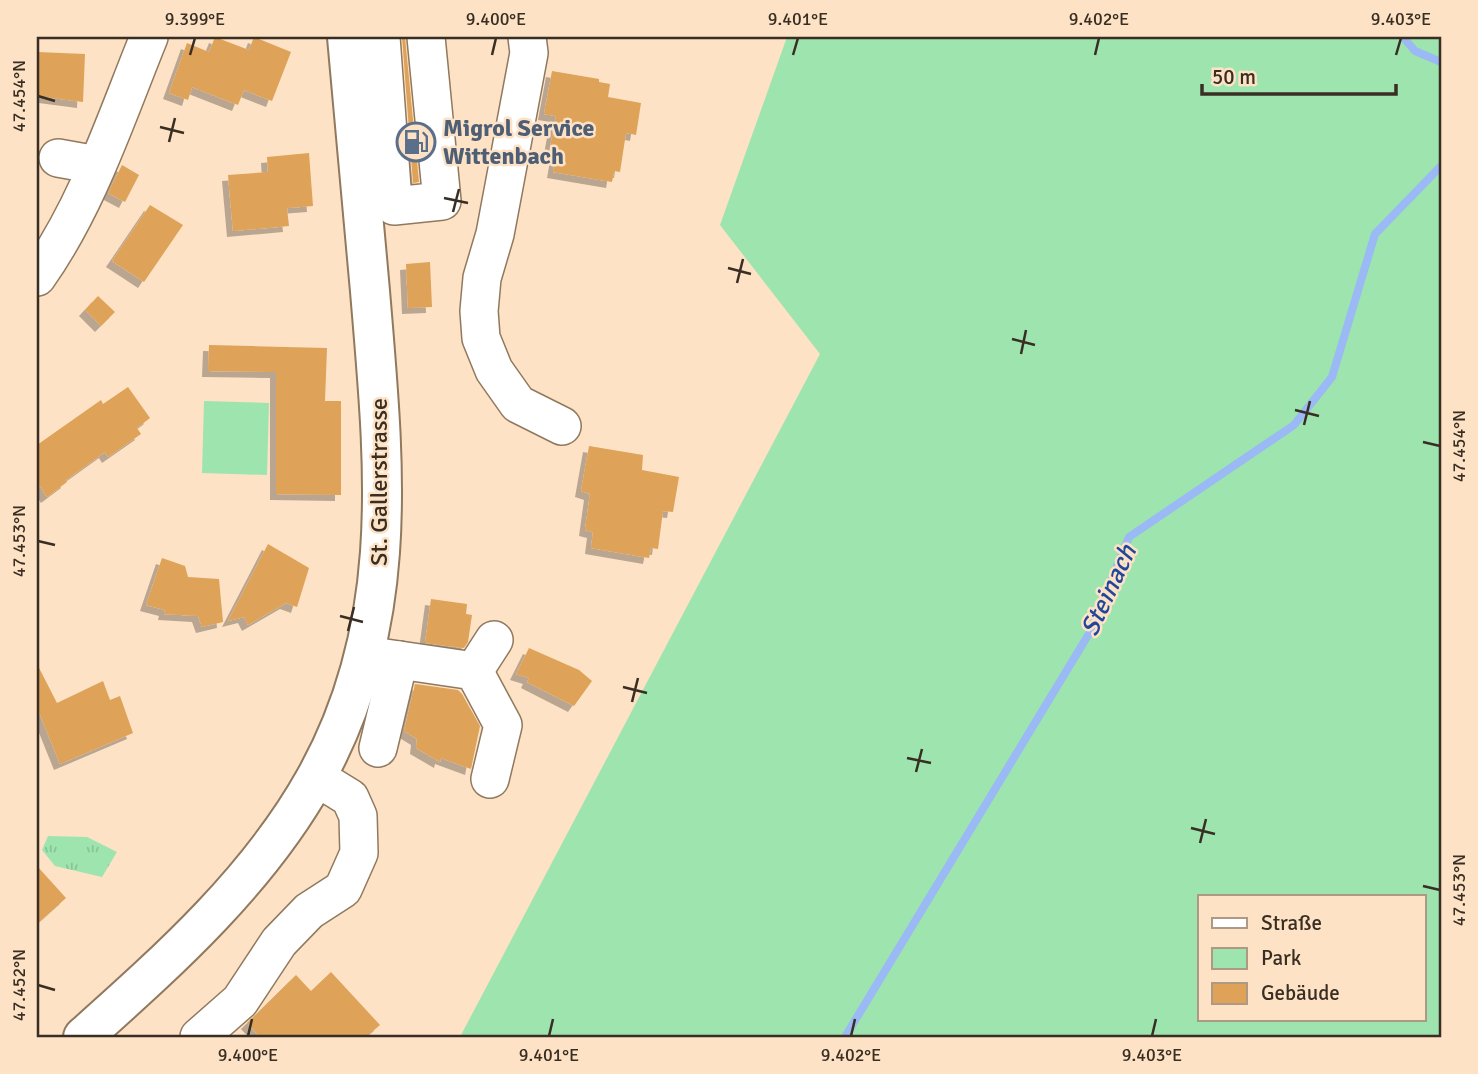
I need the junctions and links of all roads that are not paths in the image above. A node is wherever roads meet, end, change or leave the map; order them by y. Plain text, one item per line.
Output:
1 (149, 37) edge
2 (347, 37) edge
3 (381, 37) edge
4 (527, 37) edge
5 (439, 45) edge
6 (58, 158) dead end
7 (97, 165) junction
8 (377, 190) junction
9 (37, 277) edge
10 (562, 426) dead end
11 (494, 640) dead end
12 (382, 657) junction
13 (474, 671) junction
14 (378, 748) dead end
15 (316, 777) junction
16 (491, 779) dead end
17 (83, 1037) edge
18 (199, 1037) edge

1 - 7 street
2 - 8 main road, St. Gallerstrasse
3 - 8 street
4 - 10 street
5 - 8 street
6 - 7 street
7 - 9 street
8 - 12 main road, St. Gallerstrasse
11 - 13 street
12 - 13 street
12 - 14 street
12 - 15 main road, St. Gallerstrasse
13 - 16 street
15 - 17 main road, St. Gallerstrasse
15 - 18 street

